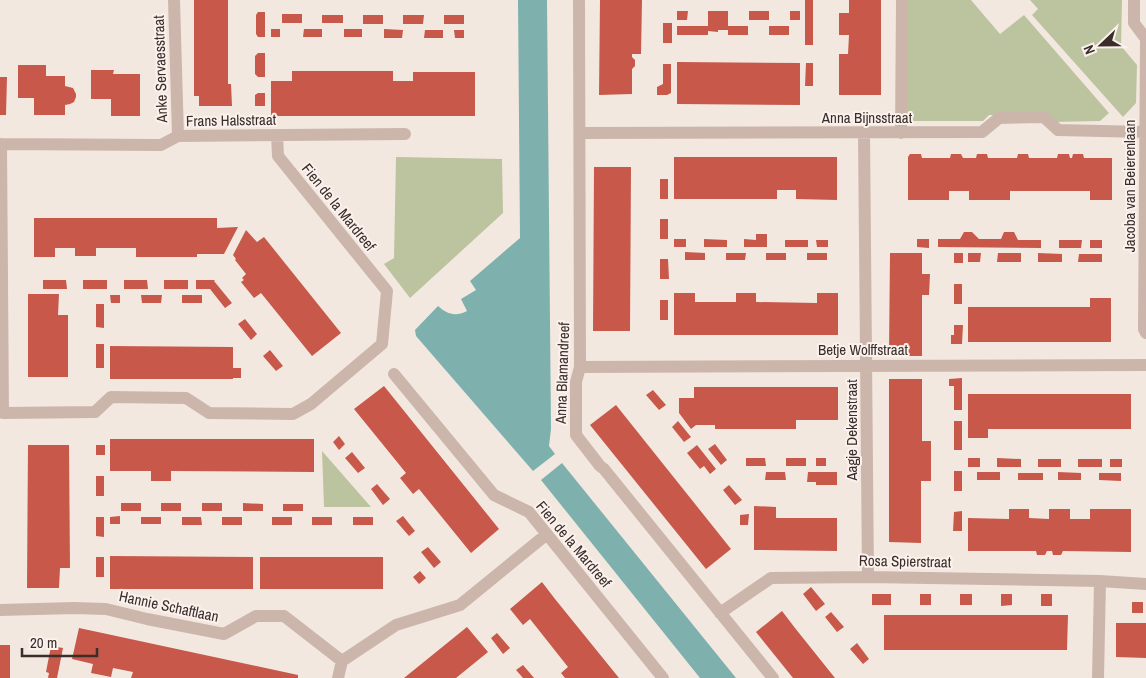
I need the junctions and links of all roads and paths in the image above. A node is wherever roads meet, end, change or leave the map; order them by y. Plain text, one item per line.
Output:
1 (174, 0) edge
2 (579, 0) edge
3 (902, 0) edge
4 (1134, 0) edge
5 (1146, 39) edge
6 (1145, 132) edge
7 (580, 133) junction
8 (864, 133) junction
9 (901, 133) junction
10 (405, 134) dead end
11 (178, 136) junction
12 (277, 136) junction
13 (1, 144) edge
14 (1146, 333) edge
15 (1146, 365) edge
16 (867, 366) junction
17 (580, 367) junction
18 (394, 374) dead end
19 (546, 534) junction
20 (868, 577) junction
21 (1100, 580) junction
22 (1146, 584) edge
23 (0, 610) edge
24 (720, 613) junction
25 (342, 661) junction
26 (338, 678) edge
27 (663, 678) edge
28 (773, 678) edge
29 (1098, 678) edge

1 - 11 street, Anke Servaesstraat
2 - 7 street, Anna Blamandreef
3 - 9 street
4 - 5 street, Jacoba van Beierenlaan
5 - 6 street, Jacoba van Beierenlaan
6 - 9 street, Anna Bijnsstraat
6 - 14 street, Jacoba van Beierenlaan
7 - 8 street, Anna Bijnsstraat
7 - 17 street, Anna Blamandreef
8 - 9 street, Anna Bijnsstraat
8 - 16 street, Aagje Dekenstraat
10 - 12 street, Frans Halsstraat
11 - 12 street, Frans Halsstraat
11 - 13 street, Frans Halsstraat
12 - 13 street, Fien de la Mardreef
15 - 16 street, Betje Wolffstraat
16 - 17 street, Betje Wolffstraat
16 - 20 street, Aagje Dekenstraat
17 - 24 street, Anna Blamandreef
18 - 19 street, Fien de la Mardreef
19 - 25 street
19 - 27 street, Fien de la Mardreef
20 - 21 street, Rosa Spierstraat
20 - 24 street, Rosa Spierstraat
21 - 22 street, Rosa Spierstraat
21 - 29 street
23 - 25 street, Hannie Schaftlaan
24 - 28 street, Anna Blamandreef
25 - 26 street

